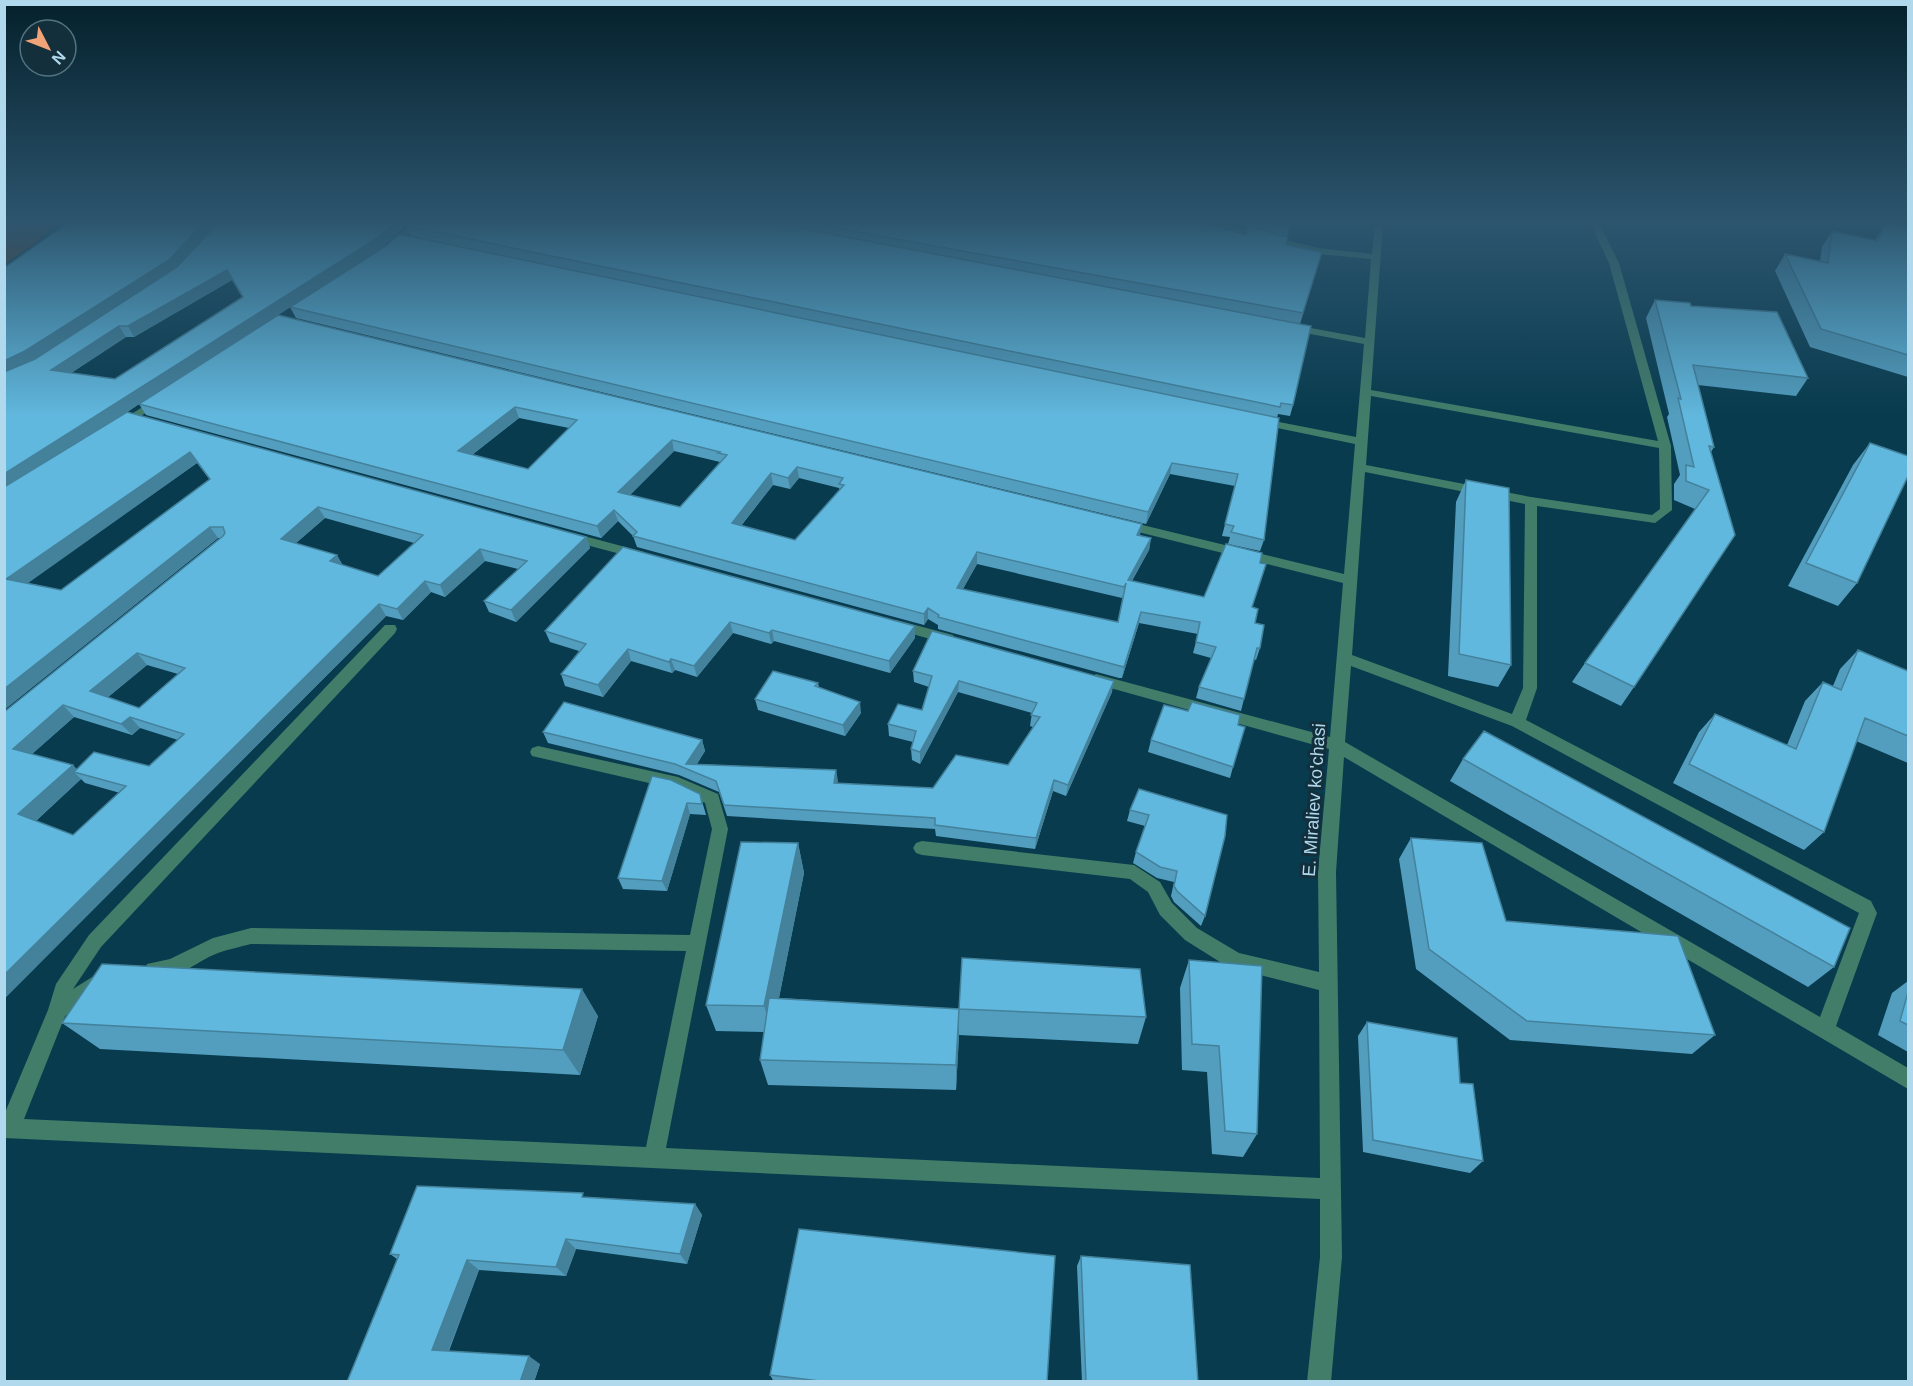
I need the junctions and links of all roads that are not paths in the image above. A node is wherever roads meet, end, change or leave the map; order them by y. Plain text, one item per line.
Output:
1 (1373, 288) edge
2 (1621, 288) edge
3 (1275, 325) edge
4 (1369, 342) junction
5 (172, 391) edge
6 (1365, 392) junction
7 (132, 417) junction
8 (1244, 418) edge
9 (155, 423) edge
10 (112, 430) edge
11 (1361, 442) junction
12 (1665, 446) junction
13 (1359, 467) junction
14 (1531, 501) junction
15 (1106, 520) edge
16 (556, 533) edge
17 (648, 558) edge
18 (1350, 580) junction
19 (878, 620) edge
20 (390, 629) dead end
21 (958, 642) edge
22 (1344, 658) junction
23 (1084, 676) edge
24 (1517, 722) junction
25 (1337, 745) junction
26 (538, 752) dead end
27 (922, 848) dead end
28 (697, 943) junction
29 (139, 972) edge
30 (117, 975) edge
31 (1328, 982) junction
32 (58, 1010) junction
33 (1825, 1030) junction
34 (1908, 1079) edge
35 (7, 1128) edge
36 (654, 1157) junction
37 (1331, 1189) junction
38 (1320, 1382) edge

1 - 4 street, E. Miraliev ko'chasi
2 - 12 street
3 - 4 street
4 - 6 street, E. Miraliev ko'chasi
5 - 7 street
6 - 11 street, E. Miraliev ko'chasi
6 - 12 street
7 - 9 street
7 - 10 street
8 - 11 street
11 - 13 street, E. Miraliev ko'chasi
12 - 14 street
13 - 14 street
13 - 18 street, E. Miraliev ko'chasi
14 - 24 street
15 - 18 street
16 - 17 street
18 - 22 street, E. Miraliev ko'chasi
19 - 21 street
20 - 32 street
22 - 24 street
22 - 25 street, E. Miraliev ko'chasi
23 - 25 street
24 - 33 street
25 - 31 street, E. Miraliev ko'chasi
25 - 33 street
26 - 28 street
27 - 31 street
28 - 29 street
28 - 36 street
30 - 32 street
31 - 37 street, E. Miraliev ko'chasi
32 - 35 street
33 - 34 street
35 - 36 street
36 - 37 street
37 - 38 street, E. Miraliev ko'chasi

